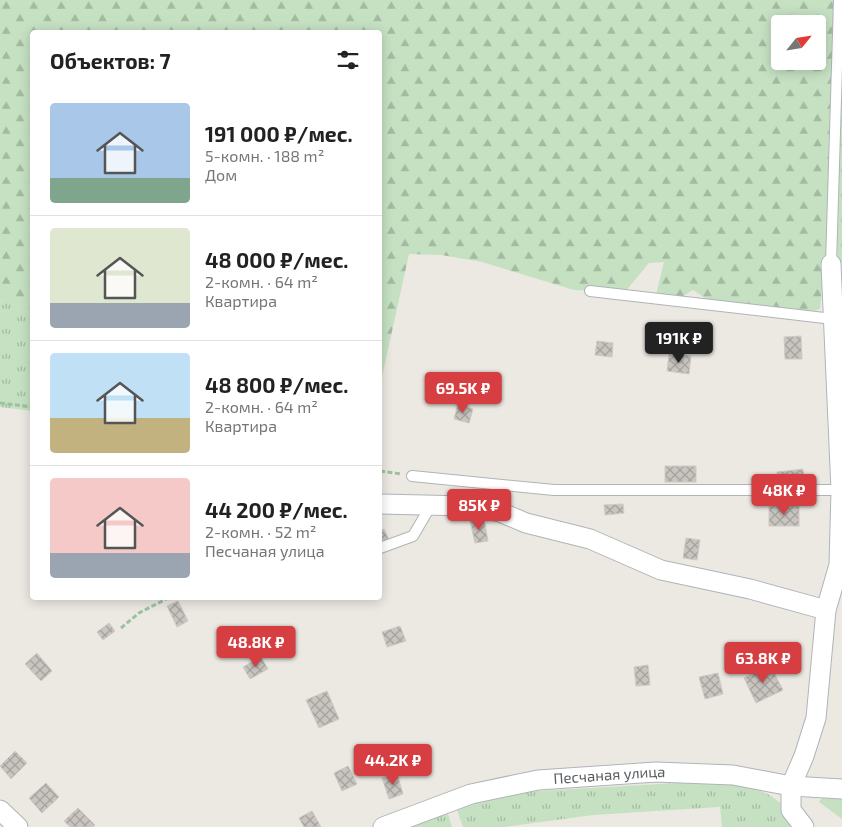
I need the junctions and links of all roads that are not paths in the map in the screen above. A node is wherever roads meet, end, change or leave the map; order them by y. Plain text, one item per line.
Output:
1 (839, 0) edge
2 (831, 264) joint
3 (590, 292) dead end
4 (833, 319) junction
5 (412, 476) road end
6 (841, 490) edge
7 (382, 504) edge
8 (430, 507) junction
9 (382, 547) edge
10 (841, 564) edge
11 (826, 610) junction
12 (791, 786) junction
13 (842, 789) edge
14 (0, 810) edge
15 (18, 827) edge
16 (383, 827) edge
17 (804, 827) edge

1 - 2 lane
2 - 4 street
3 - 4 lane
4 - 6 street
5 - 6 lane
6 - 10 street
7 - 8 street
8 - 9 lane
8 - 11 street
10 - 11 street
11 - 12 street
12 - 13 street, Песчаная улица
12 - 16 street, Песчаная улица
12 - 17 street
14 - 15 street

